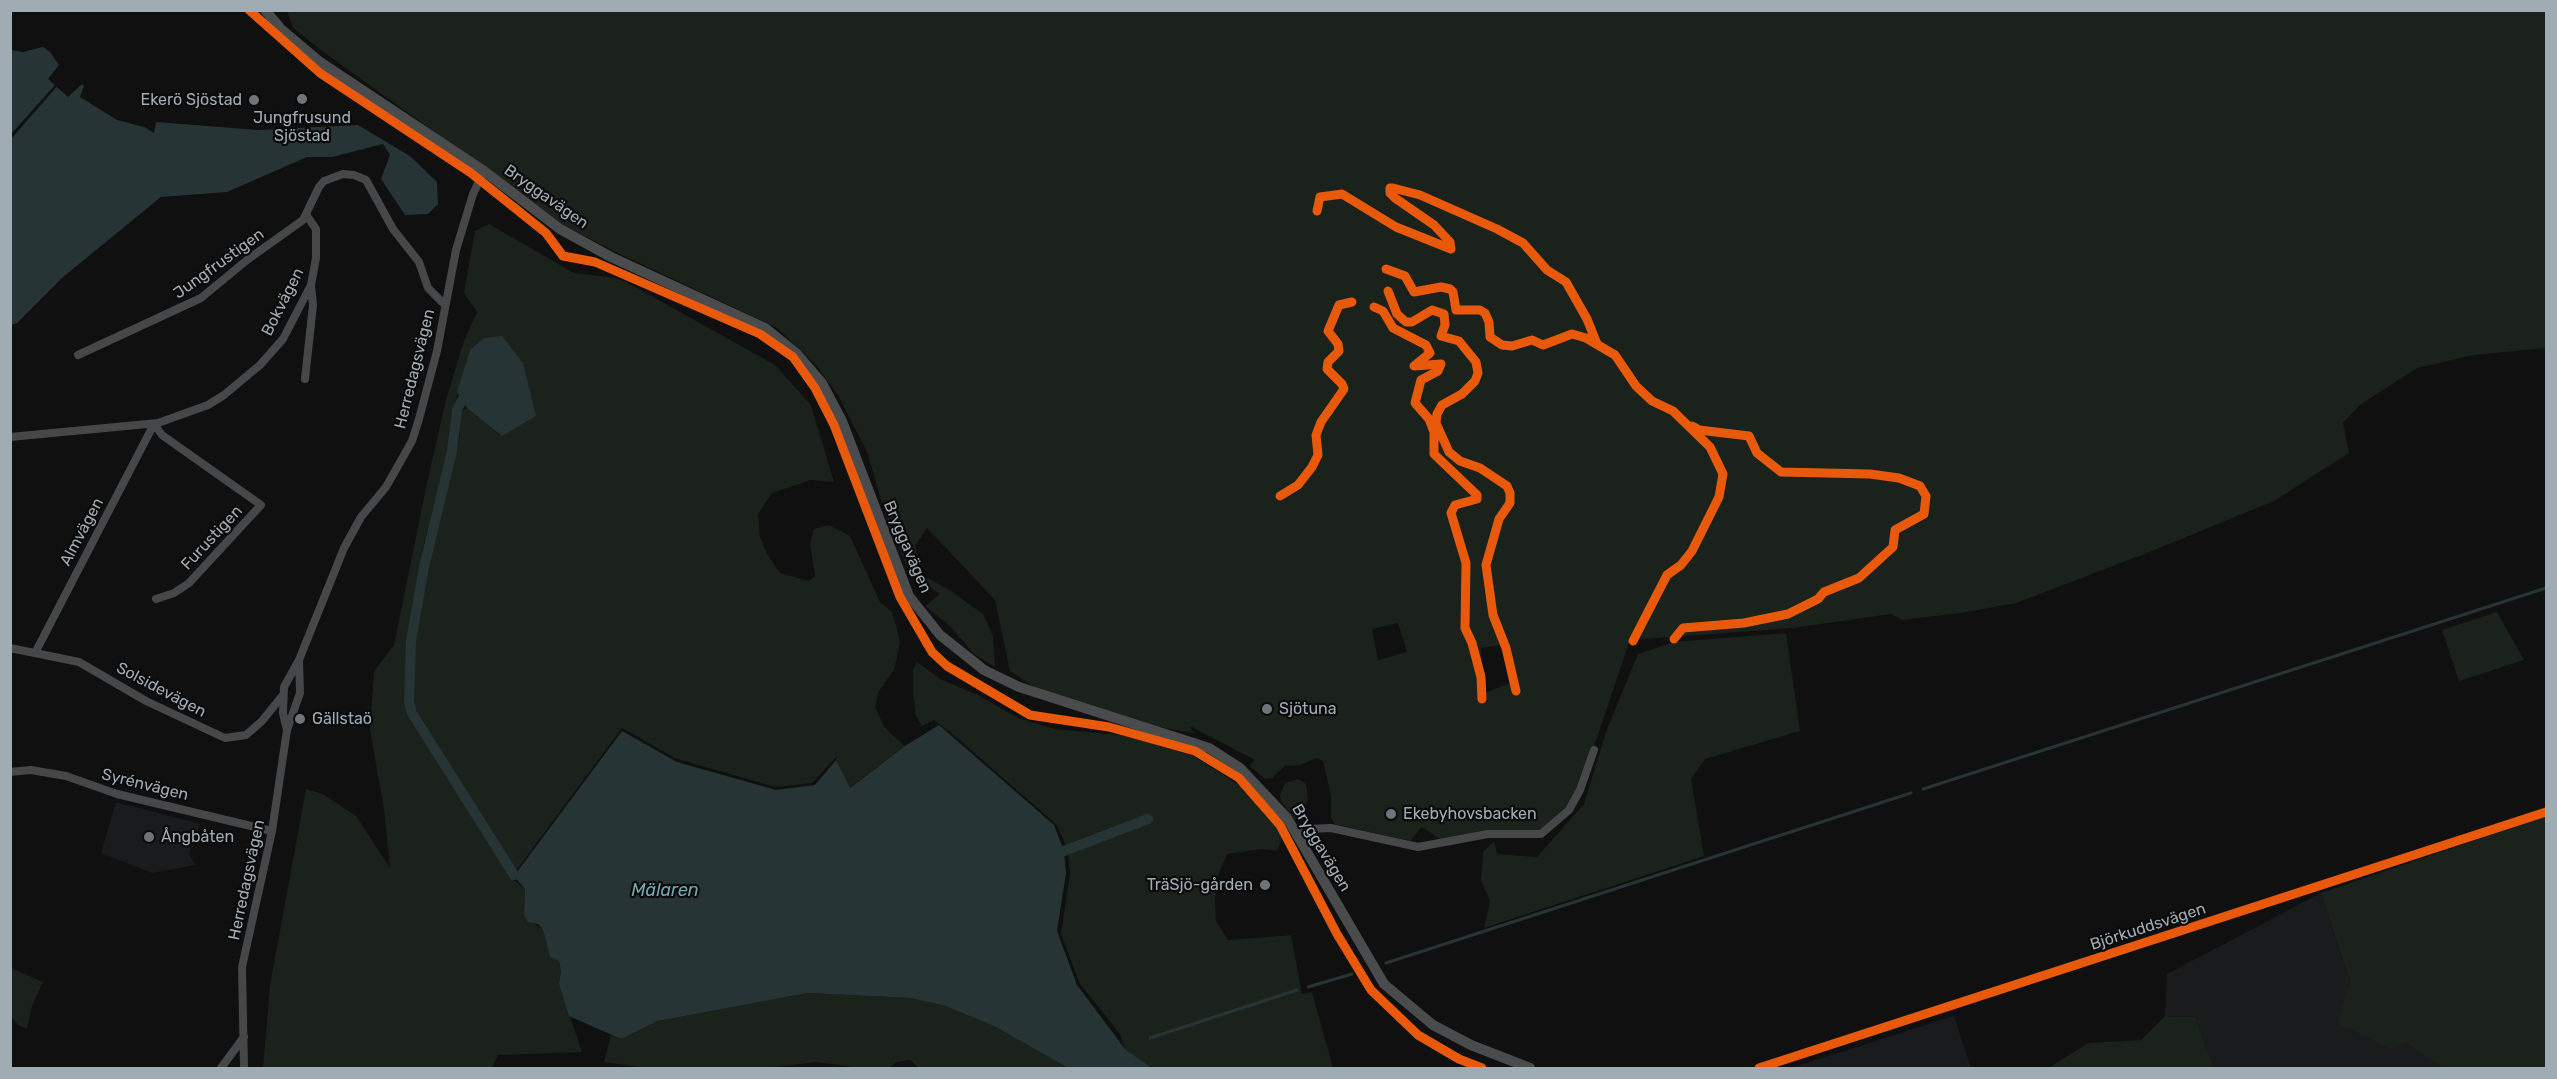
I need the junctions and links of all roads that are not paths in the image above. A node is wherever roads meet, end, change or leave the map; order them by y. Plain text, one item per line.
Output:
1 (266, 10) edge
2 (484, 171) junction
3 (307, 216) junction
4 (311, 285) junction
5 (445, 304) junction
6 (78, 355) dead end
7 (305, 379) dead end
8 (154, 424) junction
9 (10, 437) edge
10 (156, 599) dead end
11 (10, 648) edge
12 (34, 653) junction
13 (299, 660) junction
14 (283, 695) junction
15 (287, 730) junction
16 (1594, 750) dead end
17 (10, 772) edge
18 (2547, 812) edge
19 (272, 831) junction
20 (1297, 835) junction
21 (244, 1037) junction
22 (220, 1068) edge
23 (244, 1068) edge
24 (1530, 1068) edge
25 (1759, 1068) edge

1 - 2 main road, Bryggavägen
2 - 5 street, Herredagsvägen
2 - 20 main road, Bryggavägen
3 - 4 street, Bokvägen
3 - 5 street
3 - 6 street, Jungfrustigen
4 - 7 street
4 - 8 street, Bokvägen
5 - 13 street, Herredagsvägen
8 - 9 street, Bokvägen
8 - 10 street, Furustigen
8 - 12 street, Almvägen
11 - 12 street, Solsidevägen
12 - 14 street, Solsidevägen
13 - 14 street, Herredagsvägen
13 - 15 street, Herredagsvägen
14 - 15 street, Herredagsvägen
15 - 19 street, Herredagsvägen
16 - 20 street
17 - 19 street, Syrénvägen
18 - 25 street, Björkuddsvägen
19 - 21 street, Herredagsvägen
20 - 24 main road, Bryggavägen
21 - 22 street
21 - 23 street, Herredagsvägen

